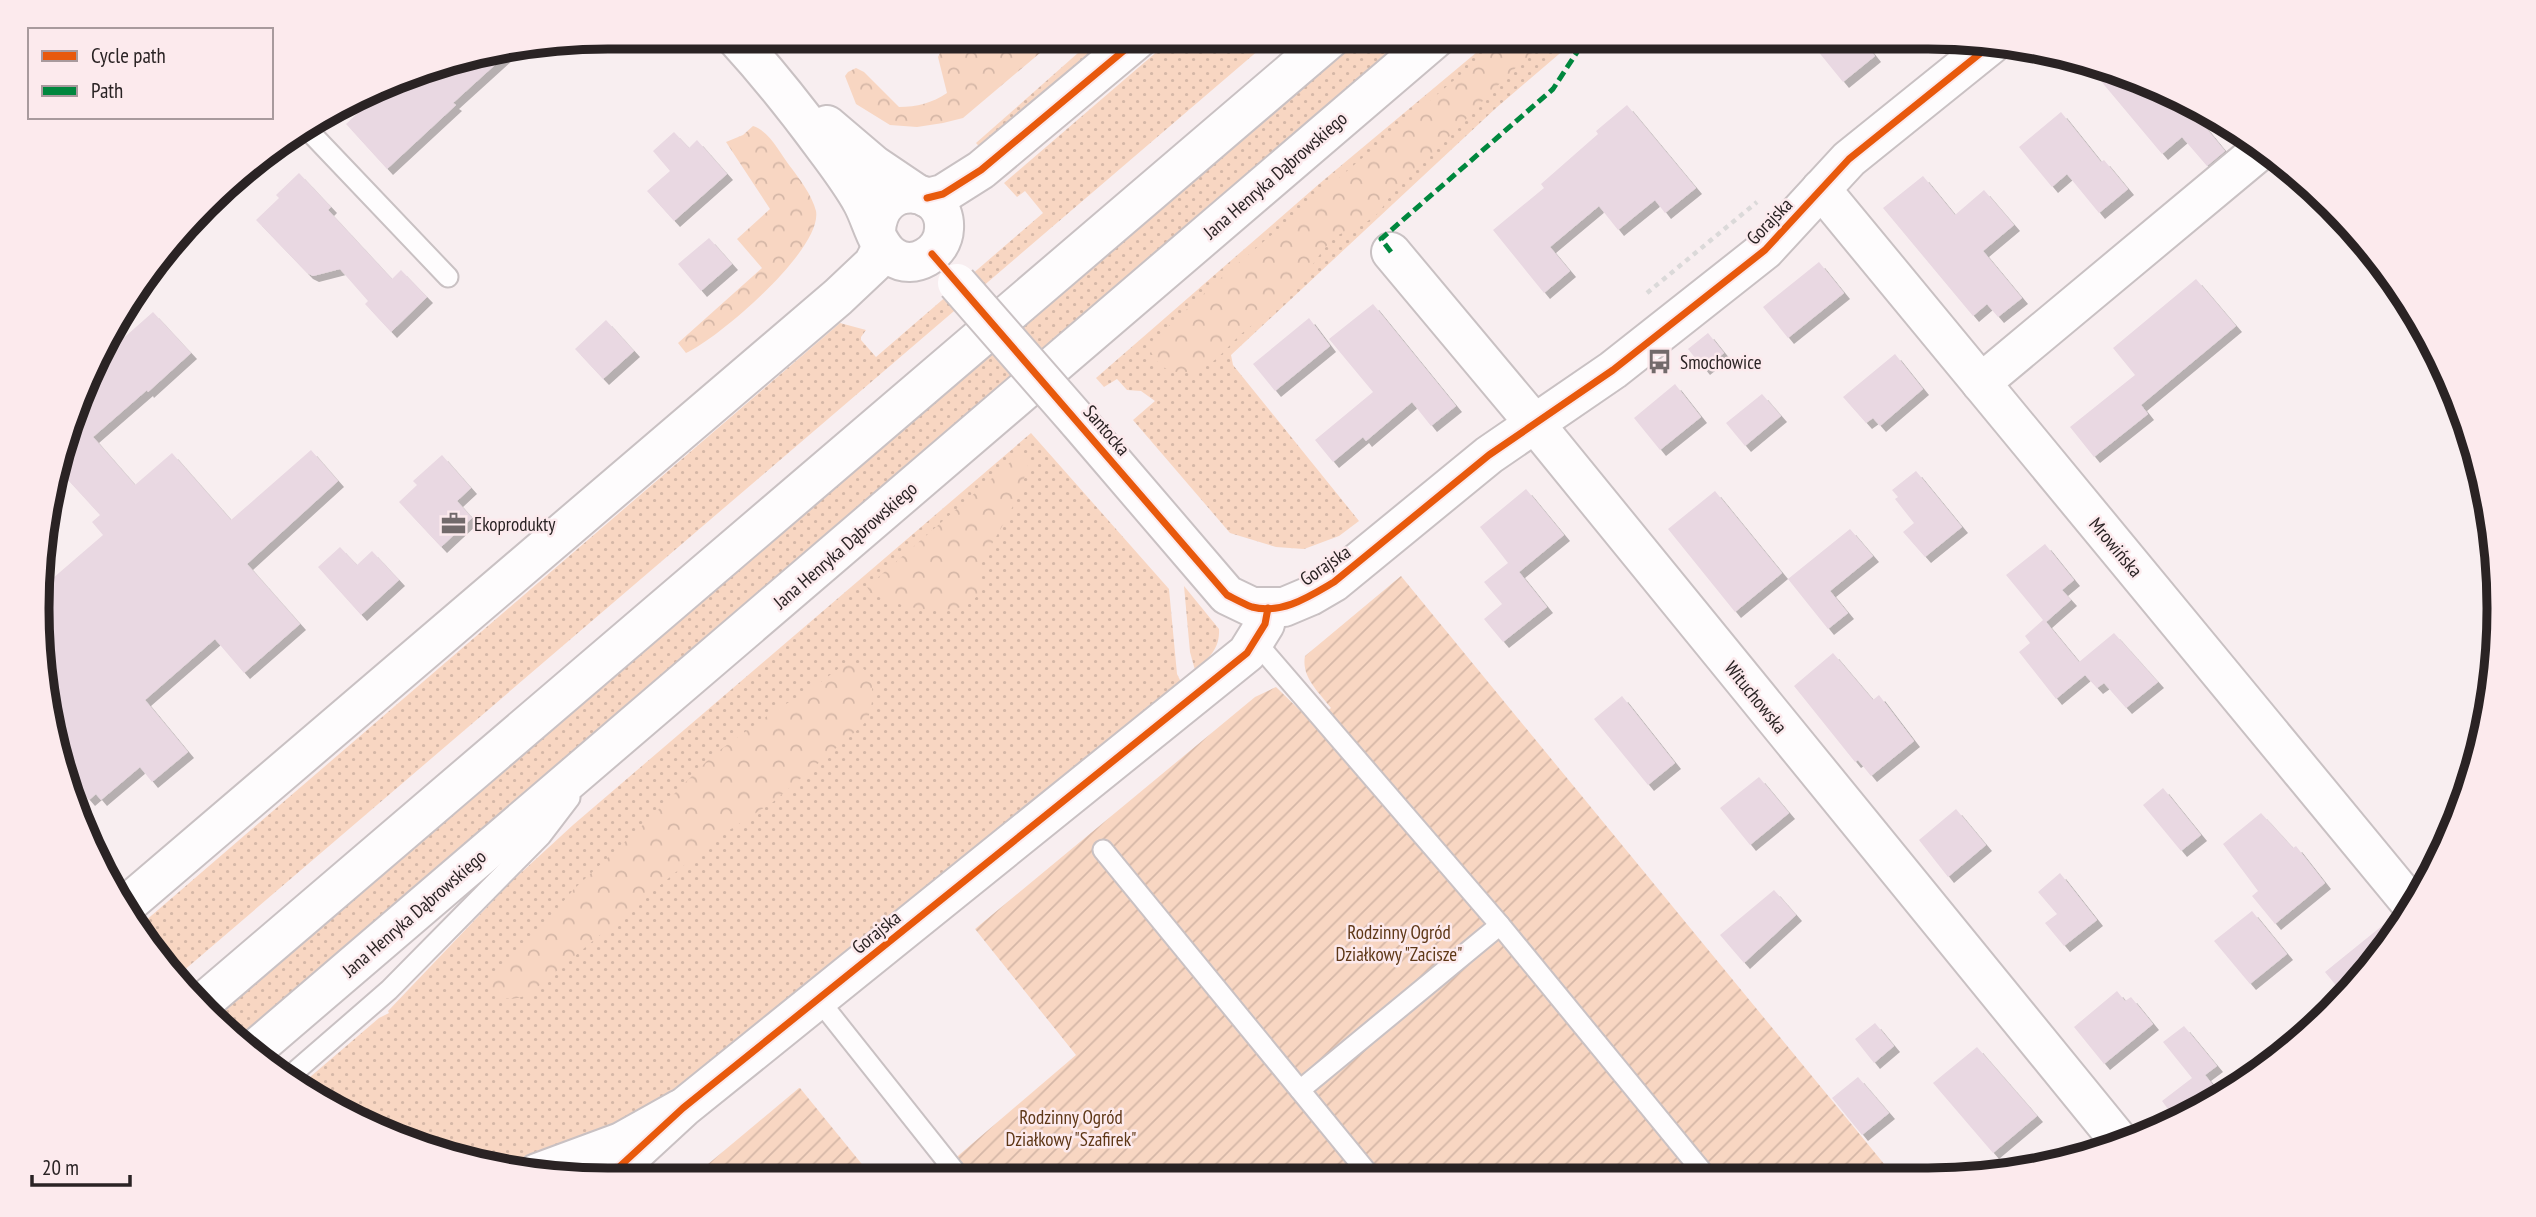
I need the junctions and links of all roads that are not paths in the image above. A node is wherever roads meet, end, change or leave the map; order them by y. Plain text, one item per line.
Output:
1 (747, 49) edge
2 (1126, 49) edge
3 (1318, 49) edge
4 (1423, 49) edge
5 (1982, 52) edge
6 (780, 86) junction
7 (312, 134) edge
8 (2254, 155) edge
9 (1821, 189) junction
10 (922, 196) junction
11 (879, 239) junction
12 (1391, 252) dead end
13 (932, 254) junction
14 (448, 277) dead end
15 (1981, 383) junction
16 (1535, 424) junction
17 (1262, 625) junction
18 (613, 742) junction
19 (1103, 850) dead end
20 (2406, 898) edge
21 (132, 900) edge
22 (1500, 925) junction
23 (208, 998) edge
24 (818, 999) junction
25 (260, 1045) edge
26 (295, 1072) edge
27 (1300, 1090) junction
28 (680, 1110) junction
29 (2115, 1135) edge
30 (558, 1165) edge
31 (618, 1168) edge
32 (952, 1168) edge
33 (1364, 1168) edge
34 (1699, 1168) edge

1 - 6 street
2 - 10 street
3 - 23 street
4 - 18 street, Jana Henryka Dąbrowskiego
5 - 9 street, Gorajska
6 - 10 street
6 - 11 street
7 - 14 lane
8 - 15 street
9 - 15 street, Mrowińska
9 - 16 street, Gorajska
10 - 11 street
10 - 13 street
11 - 13 street
11 - 21 street
12 - 16 street, Wituchowska
13 - 17 street, Santocka, bridge
15 - 20 street, Mrowińska
16 - 17 street, Gorajska
16 - 29 street, Wituchowska
17 - 22 lane
17 - 24 street, Gorajska
18 - 25 street, Jana Henryka Dąbrowskiego
18 - 26 lane
19 - 27 lane
22 - 27 lane
22 - 34 lane
24 - 28 street, Gorajska
24 - 32 lane
27 - 33 lane
28 - 30 street
28 - 31 street

